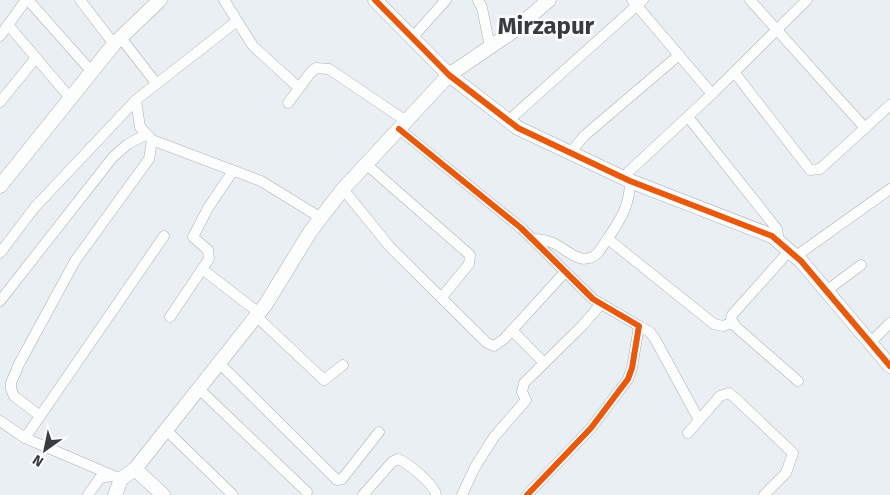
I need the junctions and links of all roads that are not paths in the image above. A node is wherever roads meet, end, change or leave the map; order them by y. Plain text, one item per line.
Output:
1 (27, 0) edge
2 (80, 0) edge
3 (160, 0) edge
4 (224, 0) edge
5 (375, 0) edge
6 (446, 0) edge
7 (478, 0) edge
8 (550, 0) edge
9 (750, 0) edge
10 (807, 0) edge
11 (637, 2) edge
12 (238, 21) junction
13 (9, 26) junction
14 (776, 29) junction
15 (0, 36) edge
16 (412, 38) junction
17 (118, 41) junction
18 (490, 47) junction
19 (679, 55) junction
20 (35, 59) junction
21 (92, 72) junction
22 (734, 72) junction
23 (449, 75) junction
24 (156, 83) junction
25 (299, 88) junction
26 (712, 94) junction
27 (70, 99) junction
28 (136, 100) junction
29 (0, 102) edge
30 (288, 103) dead end
31 (890, 105) edge
32 (688, 117) junction
33 (508, 120) junction
34 (403, 125) junction
35 (865, 128) junction
36 (148, 138) junction
37 (570, 153) junction
38 (366, 164) junction
39 (233, 171) junction
40 (627, 179) junction
41 (0, 186) edge
42 (890, 188) edge
43 (343, 189) junction
44 (321, 218) junction
45 (164, 236) dead end
46 (533, 239) junction
47 (608, 239) junction
48 (788, 249) junction
49 (0, 253) edge
50 (861, 264) dead end
51 (202, 269) junction
52 (565, 272) junction
53 (826, 291) junction
54 (442, 297) junction
55 (0, 301) edge
56 (601, 304) junction
57 (258, 314) junction
58 (170, 317) dead end
59 (732, 323) junction
60 (890, 323) edge
61 (639, 326) junction
62 (512, 330) junction
63 (870, 342) junction
64 (219, 363) junction
65 (544, 363) junction
66 (343, 364) dead end
67 (890, 366) edge
68 (798, 381) dead end
69 (199, 388) junction
70 (40, 416) junction
71 (0, 420) edge
72 (699, 420) junction
73 (166, 430) junction
74 (379, 432) dead end
75 (688, 433) dead end
76 (25, 438) junction
77 (135, 469) junction
78 (116, 478) junction
79 (307, 492) dead end
80 (88, 495) edge
81 (115, 495) edge
82 (163, 495) edge
83 (233, 495) edge
84 (363, 495) edge
85 (436, 495) edge
86 (462, 495) edge
87 (527, 495) edge
88 (764, 495) edge

1 - 13 street
1 - 21 street
2 - 17 street
3 - 17 street
4 - 12 street
5 - 16 street
6 - 16 street
7 - 18 street
8 - 18 street
9 - 14 street
10 - 14 street
11 - 19 street
11 - 33 street
12 - 24 street
12 - 25 street
13 - 15 street
13 - 20 street
14 - 22 street
14 - 35 street
16 - 23 street
17 - 21 street
17 - 24 street
18 - 23 street
19 - 26 street
19 - 37 street
20 - 27 street
20 - 29 street
21 - 27 street
22 - 26 street
22 - 35 street
23 - 33 street
23 - 34 street
24 - 28 street
25 - 30 street
25 - 34 street
26 - 32 street
27 - 41 street
28 - 36 street
28 - 49 street
31 - 35 street
32 - 40 street
32 - 48 street
33 - 37 street
34 - 38 street
34 - 46 street
36 - 39 street
36 - 55 street
36 - 70 street
37 - 40 street
38 - 43 street
38 - 54 street
39 - 44 street
39 - 51 street
40 - 47 street
40 - 48 street
42 - 48 street
43 - 44 street
43 - 54 street
44 - 57 street
45 - 70 street
46 - 47 street
46 - 52 street
47 - 59 street
48 - 53 street
48 - 59 street
50 - 53 street
51 - 57 street
51 - 58 street
52 - 56 street
52 - 62 street
53 - 63 street
54 - 62 street
56 - 61 street
56 - 65 street
57 - 64 street
57 - 66 street
59 - 68 street
60 - 63 street
61 - 72 street
61 - 87 street
62 - 65 street
63 - 67 street
64 - 69 street
64 - 74 street
65 - 86 street
69 - 73 street
69 - 79 street
70 - 76 street
71 - 76 street
72 - 75 street
72 - 88 street
73 - 77 street
73 - 83 street
76 - 78 street
77 - 78 street
77 - 82 street
78 - 80 street
78 - 81 street
84 - 85 street

